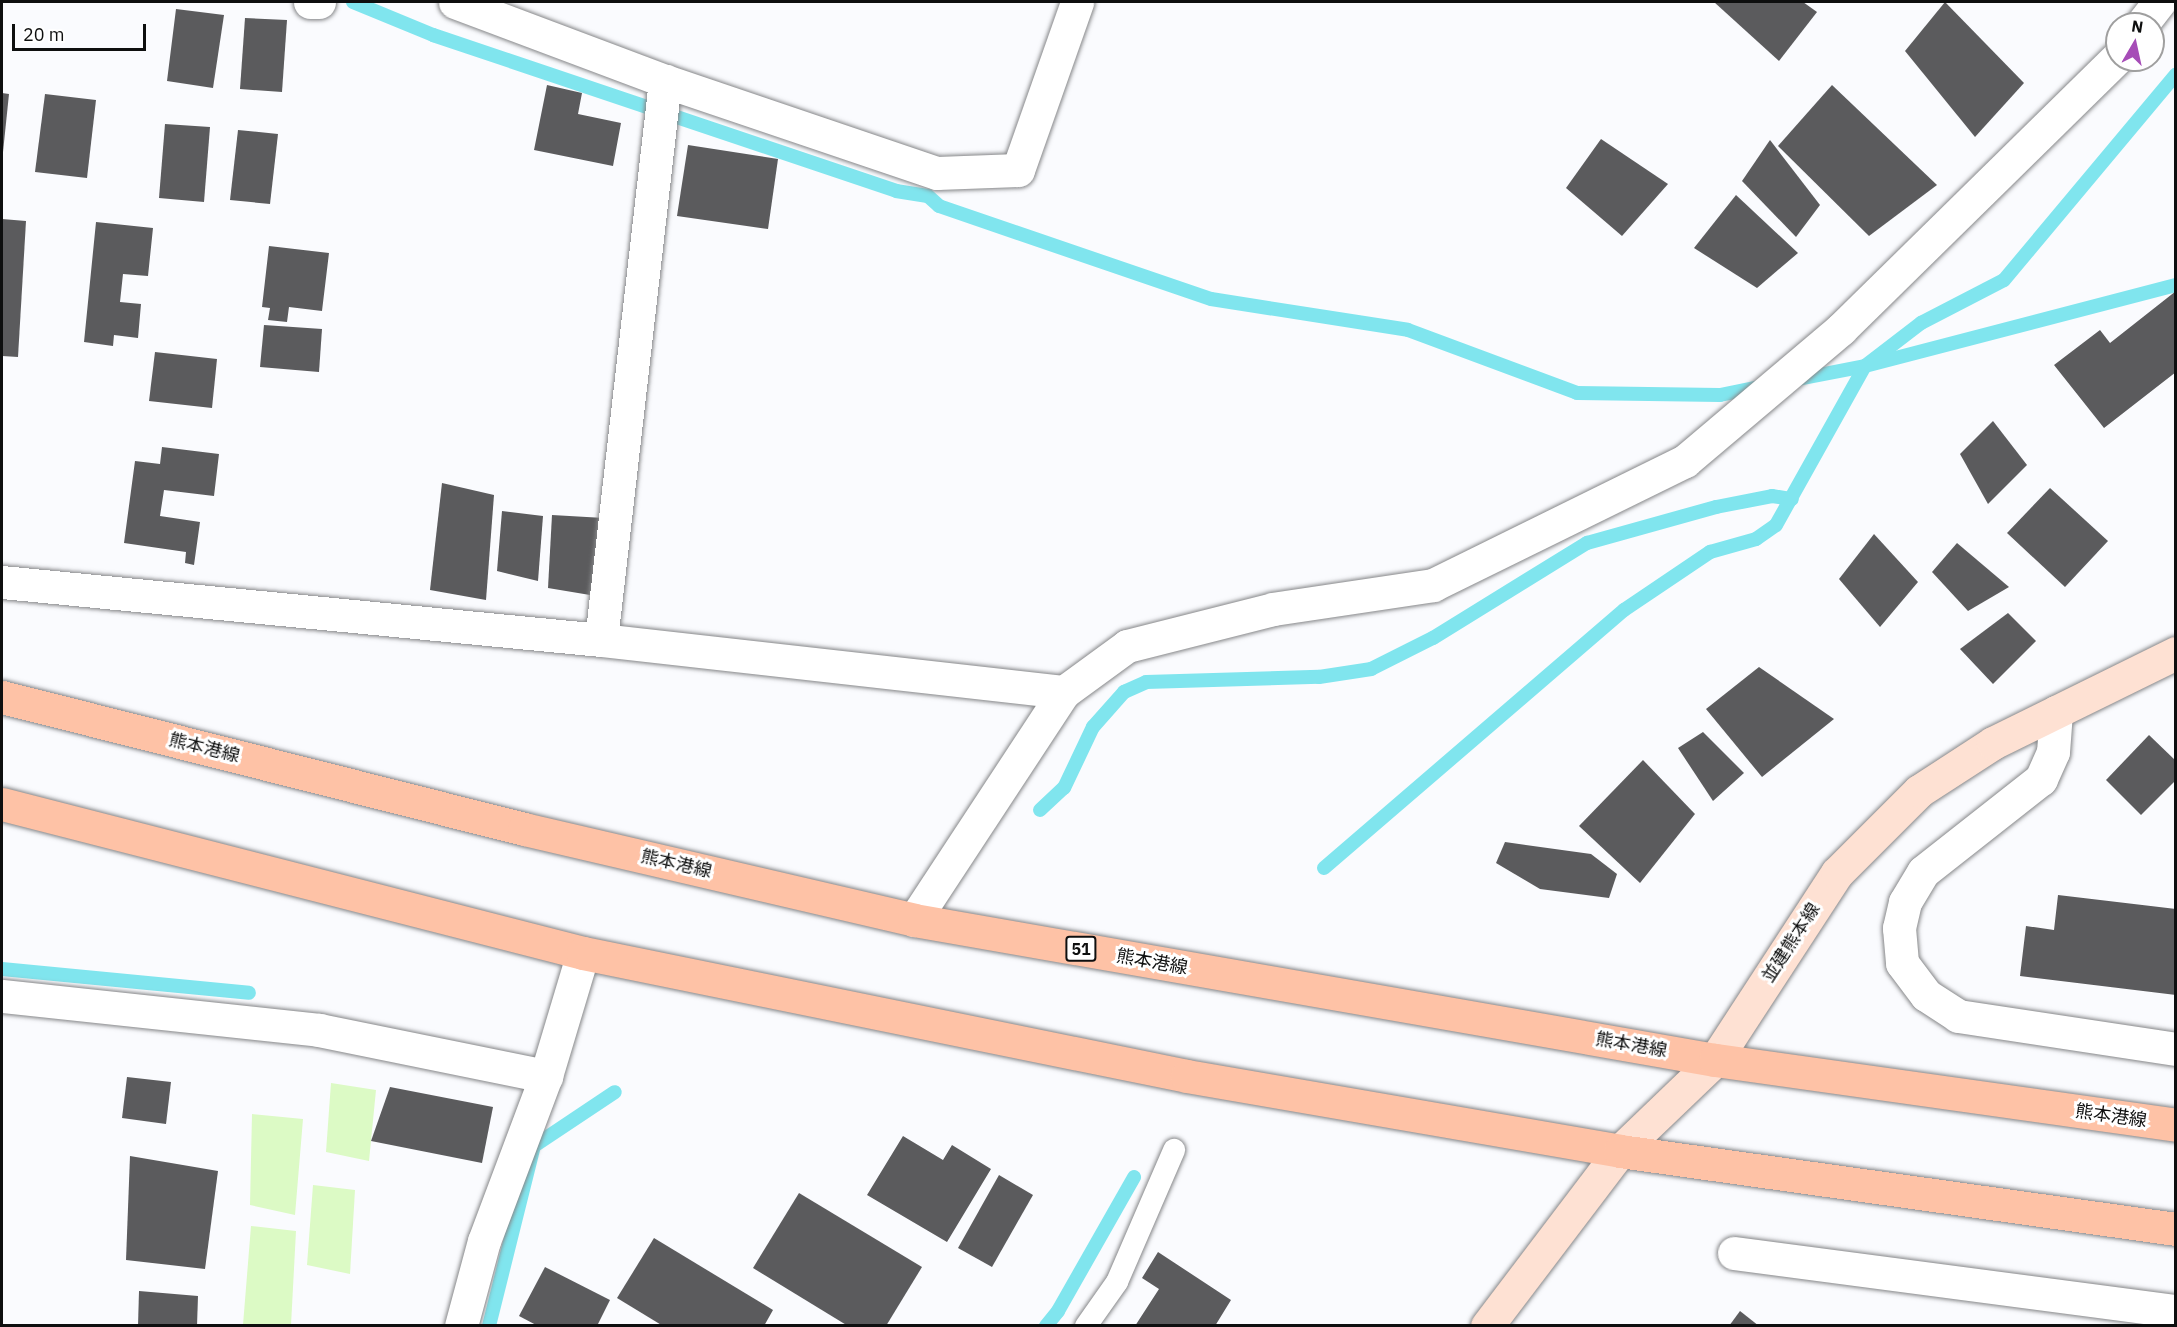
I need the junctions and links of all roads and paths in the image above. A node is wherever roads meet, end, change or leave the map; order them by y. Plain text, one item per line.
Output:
1 (310, 2) edge
2 (319, 2) edge
3 (455, 2) edge
4 (1077, 2) edge
5 (2105, 70) edge
6 (665, 81) junction
7 (2, 582) edge
8 (602, 640) junction
9 (2175, 653) edge
10 (1064, 692) junction
11 (2, 697) edge
12 (2056, 712) junction
13 (2, 804) edge
14 (914, 920) junction
15 (583, 953) junction
16 (2, 996) edge
17 (2175, 1049) edge
18 (1715, 1060) junction
19 (546, 1076) junction
20 (2175, 1125) edge
21 (1174, 1150) dead end
22 (1620, 1151) junction
23 (2175, 1229) edge
24 (1734, 1253) dead end
25 (2175, 1311) edge
26 (461, 1326) edge
27 (1086, 1326) edge
28 (1487, 1326) edge

1 - 2 street
3 - 6 street
4 - 6 street
5 - 10 street
6 - 8 street
7 - 8 street
8 - 10 street
9 - 12 main road, 並建熊本線
10 - 14 street
11 - 14 main road, 熊本港線 / 51
12 - 17 street
12 - 18 main road, 並建熊本線
13 - 15 main road
14 - 18 main road, 熊本港線 / 51
15 - 19 street
15 - 22 main road
16 - 19 street
18 - 20 main road, 熊本港線 / 51
18 - 22 main road, 並建熊本線
19 - 26 street
21 - 27 lane
22 - 23 main road
22 - 28 main road, 並建熊本線
24 - 25 street

